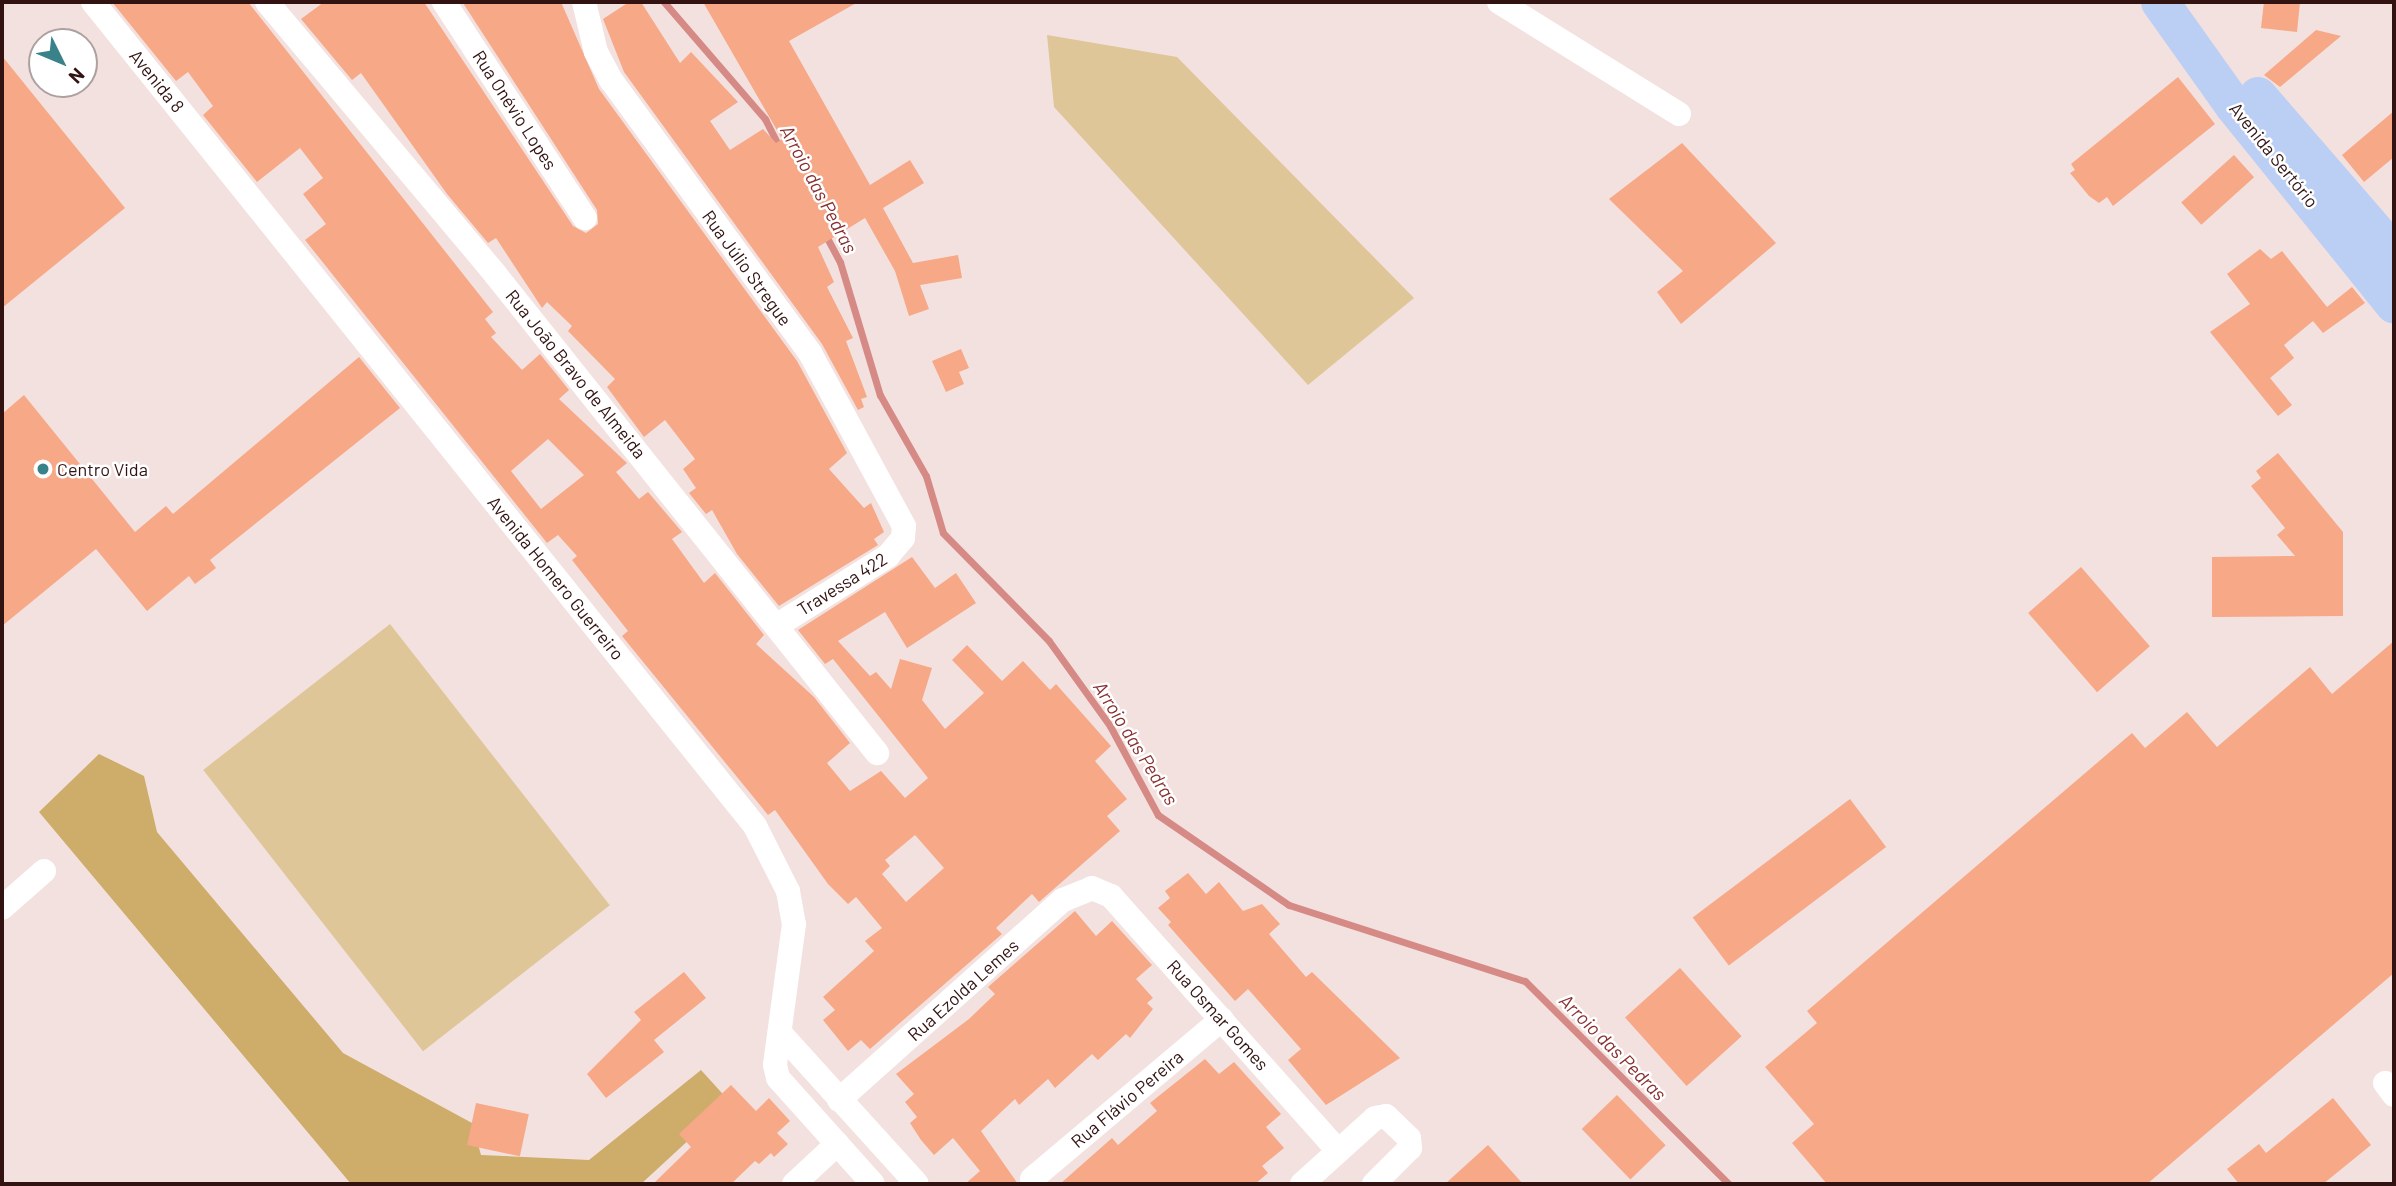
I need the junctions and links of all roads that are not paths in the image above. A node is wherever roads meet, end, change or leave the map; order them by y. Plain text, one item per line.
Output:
1 (93, 2) edge
2 (267, 2) edge
3 (444, 2) edge
4 (584, 2) edge
5 (1499, 2) edge
6 (2160, 2) edge
7 (2170, 2) edge
8 (1679, 114) dead end
9 (221, 160) joint
10 (585, 218) dead end
11 (2394, 253) edge
12 (2394, 304) edge
13 (903, 538) joint
14 (776, 626) junction
15 (877, 753) dead end
16 (44, 871) dead end
17 (1092, 888) joint
18 (2, 908) edge
19 (1222, 1020) junction
20 (781, 1034) junction
21 (839, 1100) junction
22 (837, 1144) junction
23 (1338, 1151) junction
24 (1032, 1179) dead end
25 (1389, 1179) edge
26 (794, 1184) edge
27 (873, 1184) edge
28 (918, 1184) edge
29 (1302, 1184) edge

1 - 9 street, Avenida 8
2 - 14 street, Rua João Bravo de Almeida
3 - 10 street, Rua Onévio Lopes
4 - 13 street, Rua Júlio Stregue
5 - 8 street
6 - 12 main road, Avenida Sertório
7 - 11 main road, Avenida Sertório
9 - 20 street, Avenida Homero Guerreiro
13 - 14 street, Travessa 422
14 - 15 street, Rua João Bravo de Almeida
16 - 18 street
17 - 19 street, Rua Osmar Gomes
17 - 21 street, Rua Ezolda Lemes
19 - 23 street, Rua Osmar Gomes
19 - 24 street, Rua Flávio Pereira
20 - 21 street
20 - 22 street, Avenida Homero Guerreiro
21 - 28 street
22 - 26 street
22 - 27 street, Avenida Homero Guerreiro
23 - 25 street
23 - 29 street

